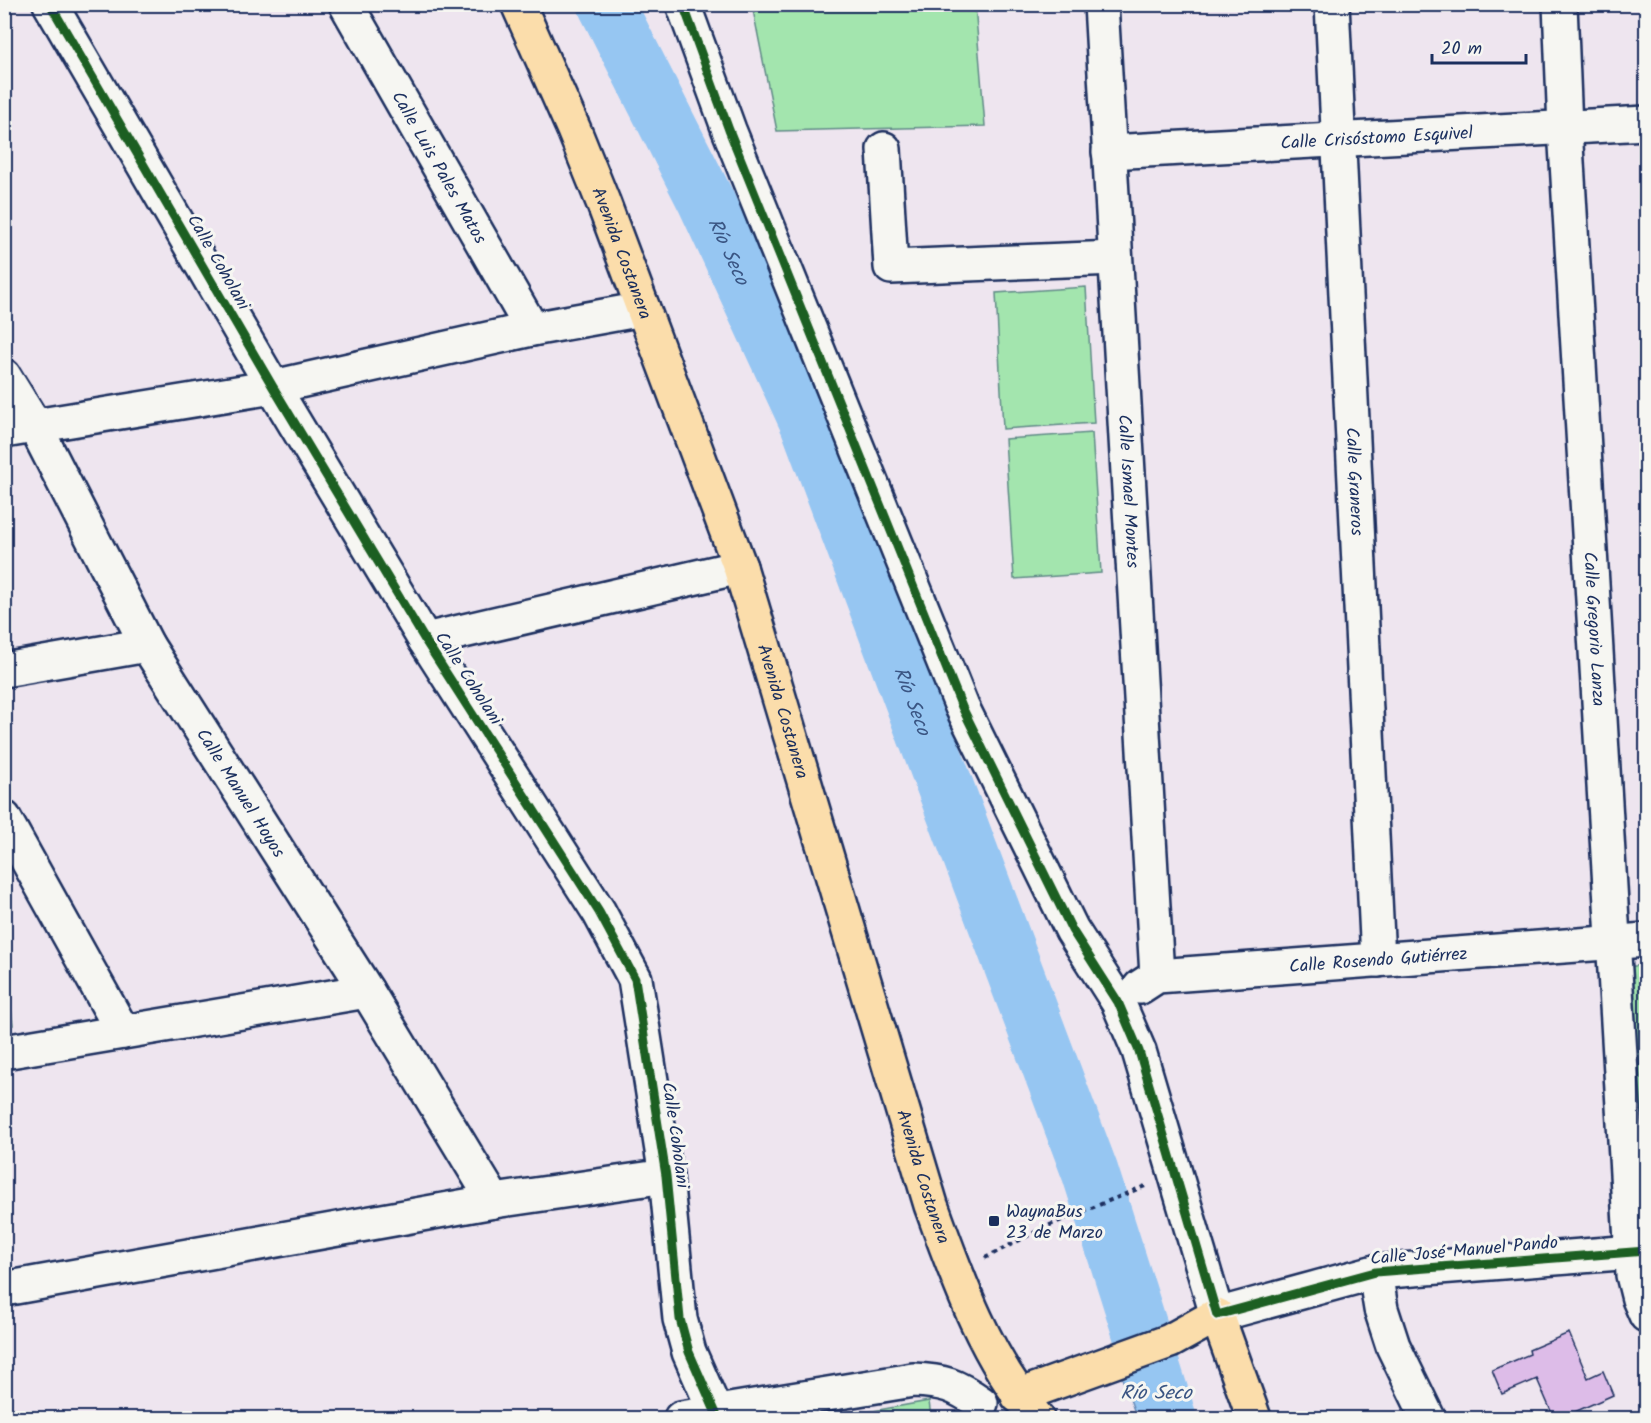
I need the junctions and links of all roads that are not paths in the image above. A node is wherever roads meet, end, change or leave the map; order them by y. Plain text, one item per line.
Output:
1 (50, 4) edge
2 (346, 4) edge
3 (518, 4) edge
4 (683, 4) edge
5 (1101, 4) edge
6 (1332, 4) edge
7 (1560, 4) edge
8 (1647, 123) edge
9 (1565, 128) junction
10 (1338, 139) junction
11 (884, 149) dead end
12 (1109, 152) junction
13 (1115, 258) junction
14 (643, 309) junction
15 (532, 329) junction
16 (4, 376) edge
17 (273, 387) junction
18 (20, 428) edge
19 (740, 567) junction
20 (425, 640) junction
21 (147, 645) junction
22 (4, 670) edge
23 (4, 818) edge
24 (1647, 940) edge
25 (1613, 942) junction
26 (1378, 960) junction
27 (1157, 976) junction
28 (367, 991) junction
29 (1118, 1002) junction
30 (123, 1032) junction
31 (4, 1052) edge
32 (666, 1176) junction
33 (494, 1201) junction
34 (1640, 1251) edge
35 (1375, 1272) junction
36 (4, 1288) edge
37 (1217, 1315) junction
38 (1647, 1315) edge
39 (1028, 1407) edge
40 (974, 1411) edge
41 (717, 1416) edge
42 (681, 1419) edge
43 (1254, 1419) edge
44 (1428, 1419) edge

1 - 17 street, Calle Coholani
2 - 15 street, Calle Luis Pales Matos
3 - 14 main road, Avenida Costanera
4 - 29 street
5 - 12 street, Calle Ismael Montes
6 - 10 street, Calle Graneros
7 - 9 street, Calle Gregorio Lanza
8 - 9 street, Calle Crisóstomo Esquivel
9 - 10 street, Calle Crisóstomo Esquivel
9 - 25 street, Calle Gregorio Lanza
10 - 12 street, Calle Crisóstomo Esquivel
10 - 26 street, Calle Graneros
11 - 13 street
12 - 13 street, Calle Ismael Montes
13 - 27 street, Calle Ismael Montes
14 - 15 street
14 - 19 main road, Avenida Costanera
15 - 17 street
16 - 18 street, Calle Manuel Hoyos
17 - 18 street
17 - 20 street, Calle Coholani
18 - 21 street, Calle Manuel Hoyos
19 - 20 street
19 - 39 main road, Avenida Costanera
20 - 32 street, Calle Coholani
21 - 22 street
21 - 28 street, Calle Manuel Hoyos
23 - 30 street
24 - 25 street, Calle Rosendo Gutiérrez
25 - 26 street, Calle Rosendo Gutiérrez
25 - 34 street, Calle Gregorio Lanza
26 - 27 street, Calle Rosendo Gutiérrez
27 - 29 street, Calle Rosendo Gutiérrez
28 - 30 street
28 - 33 street, Calle Manuel Hoyos
29 - 37 street
30 - 31 street
32 - 33 street
32 - 41 street, Calle Coholani
33 - 36 street
34 - 35 street, Calle José Manuel Pando
34 - 38 street, Calle Gregorio Lanza
35 - 37 street, Calle José Manuel Pando
35 - 44 street
37 - 39 main road, Calle José Manuel Pando
37 - 43 main road
39 - 40 street
40 - 41 street
41 - 42 street

